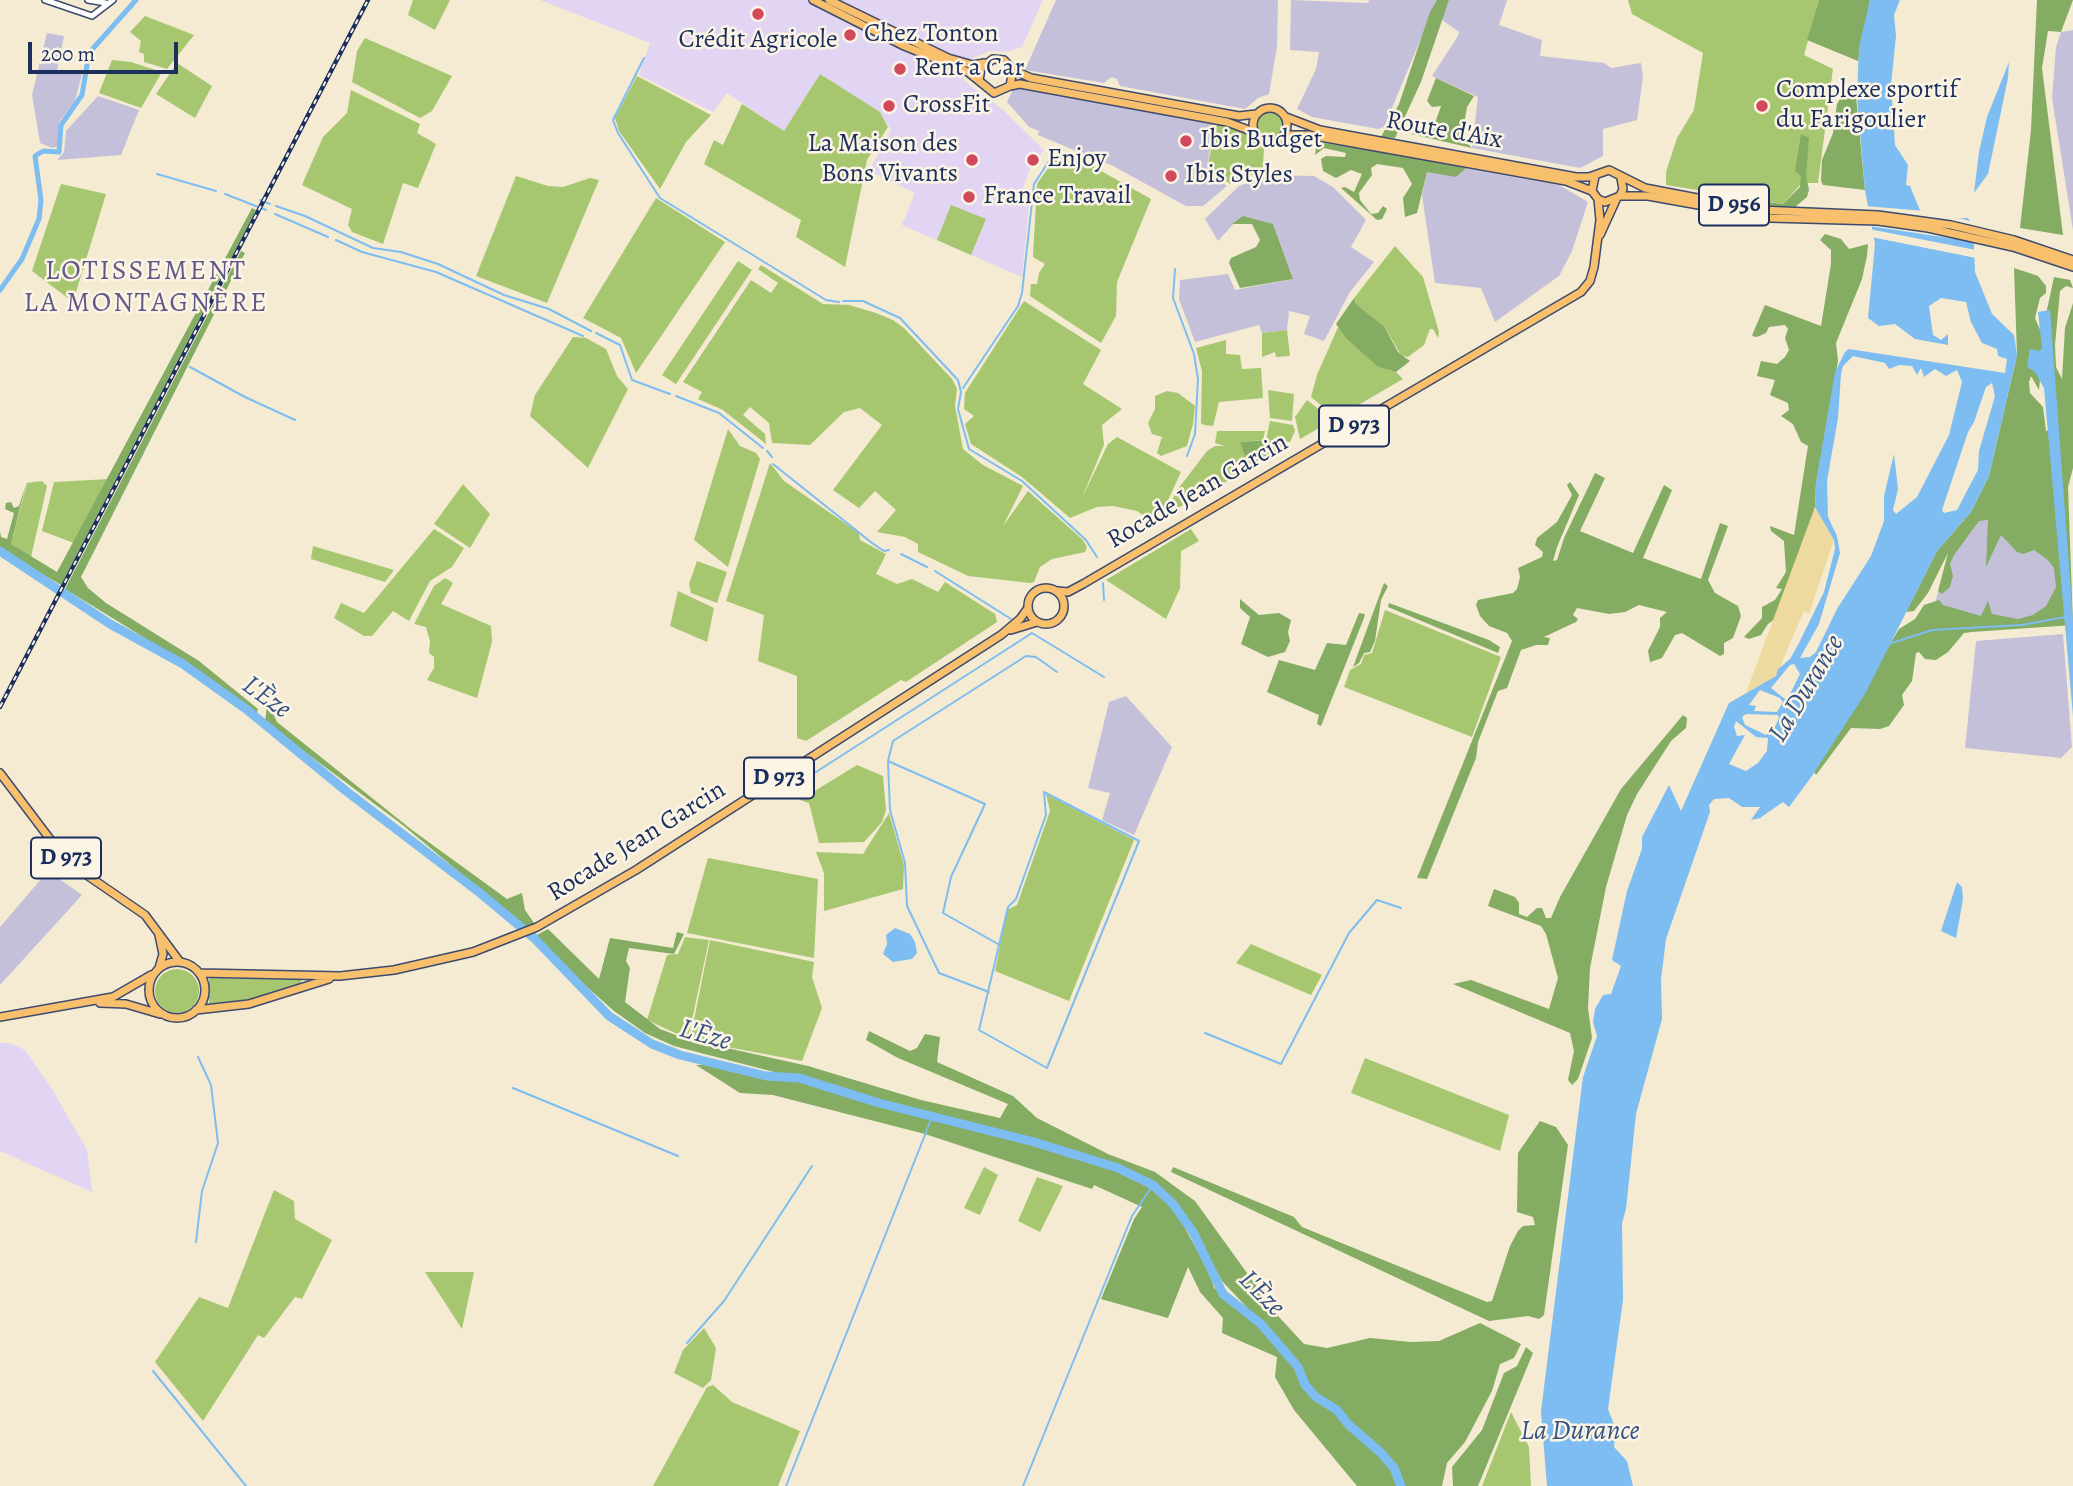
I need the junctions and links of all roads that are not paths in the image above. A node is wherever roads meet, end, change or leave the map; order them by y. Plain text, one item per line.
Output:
1 (45, 0) edge
2 (88, 0) edge
3 (813, 0) edge
4 (829, 0) edge
5 (111, 2) edge
6 (98, 6) junction
7 (984, 63) junction
8 (1013, 70) junction
9 (979, 81) junction
10 (1010, 86) junction
11 (1256, 114) junction
12 (1286, 117) junction
13 (1254, 132) junction
14 (1284, 135) junction
15 (1595, 175) junction
16 (1621, 178) junction
17 (1592, 191) junction
18 (1618, 198) junction
19 (1598, 200) junction
20 (1850, 217) junction
21 (1596, 246) junction
22 (2047, 254) junction
23 (2073, 260) edge
24 (2073, 267) edge
25 (1083, 584) junction
26 (1058, 591) junction
27 (1064, 607) junction
28 (1028, 608) junction
29 (1037, 622) junction
30 (1001, 635) junction
31 (0, 773) edge
32 (156, 928) junction
33 (180, 962) junction
34 (156, 971) junction
35 (199, 973) junction
36 (340, 976) junction
37 (86, 1003) junction
38 (196, 1010) junction
39 (162, 1014) junction
40 (2, 1016) edge

1 - 6 street
2 - 6 street
3 - 9 main road
4 - 7 main road
5 - 6 street
7 - 8 main road
7 - 9 main road
8 - 10 main road
8 - 11 main road
9 - 10 main road
10 - 13 main road
11 - 12 main road
11 - 13 main road
12 - 14 main road
12 - 15 main road, Route d'Aix
13 - 14 main road
14 - 17 main road, Route d'Aix
15 - 16 main road
15 - 17 main road
16 - 18 main road
16 - 20 main road, D 956
17 - 19 main road
18 - 19 main road
18 - 20 main road, D 956
18 - 21 main road, Rocade Jean Garcin / D 973
19 - 21 main road, Rocade Jean Garcin / D 973
20 - 22 main road, D 956
21 - 25 main road, Rocade Jean Garcin / D 973
22 - 23 main road
22 - 24 main road
25 - 26 main road, Rocade Jean Garcin / D 973
25 - 27 main road, Rocade Jean Garcin / D 973
26 - 27 main road
26 - 28 main road
27 - 29 main road
28 - 29 main road
28 - 30 main road, Rocade Jean Garcin / D 973
29 - 30 main road, Rocade Jean Garcin / D 973
30 - 36 main road, Rocade Jean Garcin / D 973
31 - 32 main road, D 973
32 - 33 main road, D 973
32 - 34 main road
33 - 34 main road
33 - 35 main road
34 - 37 main road
34 - 39 main road
35 - 36 main road, Rocade Jean Garcin / D 973
35 - 38 main road
36 - 38 main road, Rocade Jean Garcin / D 973
37 - 39 main road
37 - 40 main road
38 - 39 main road

